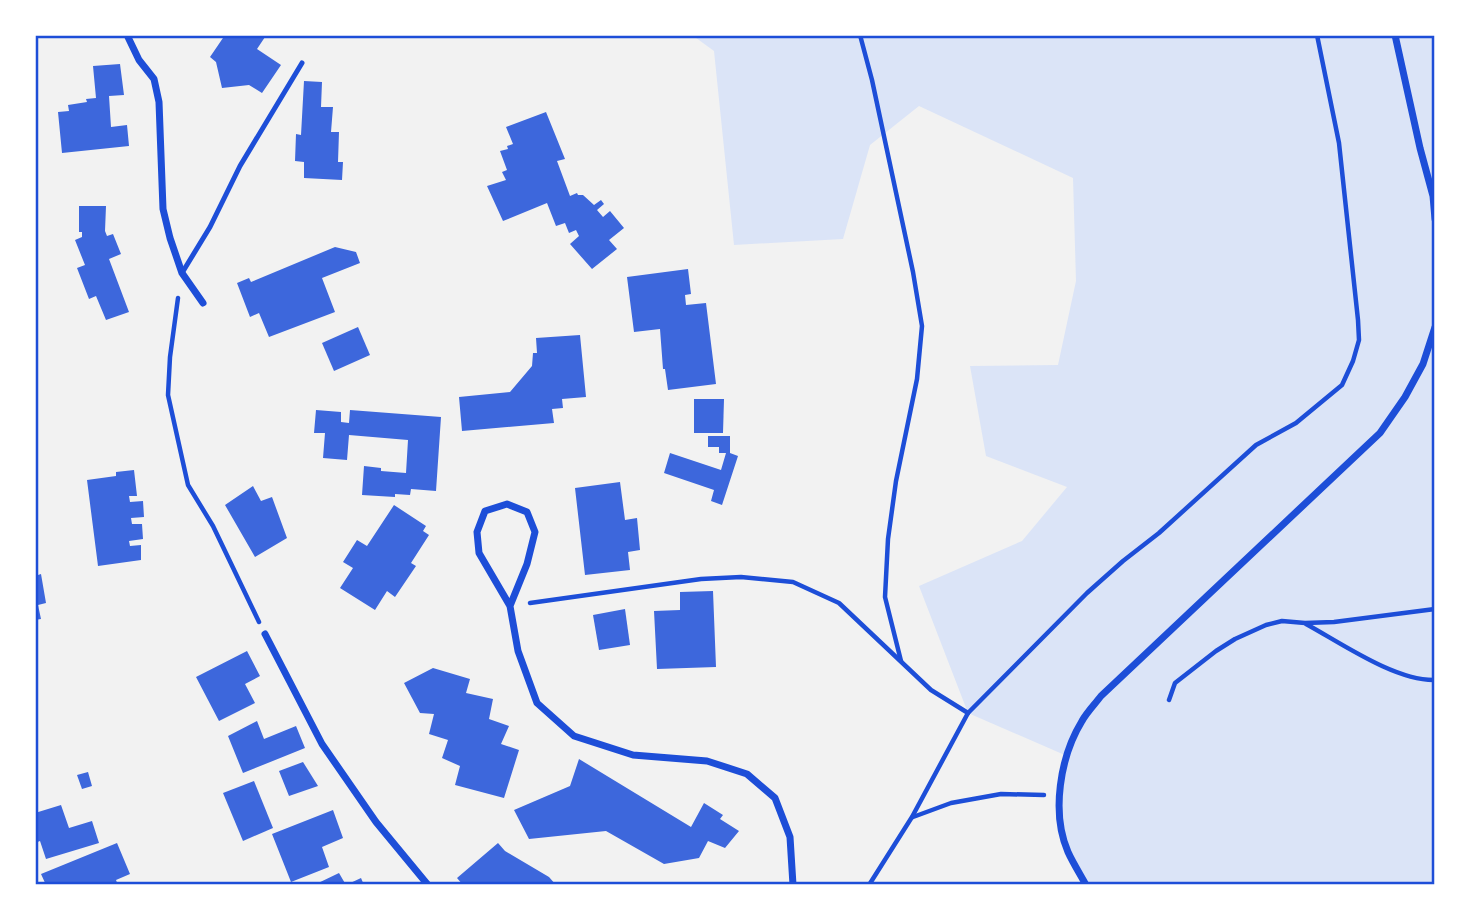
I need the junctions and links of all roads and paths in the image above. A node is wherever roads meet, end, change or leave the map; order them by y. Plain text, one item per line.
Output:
1 (127, 35) edge
2 (860, 35) edge
3 (1317, 35) edge
4 (1395, 35) edge
5 (302, 63) dead end
6 (1435, 219) edge
7 (182, 272) junction
8 (203, 303) dead end
9 (1435, 327) edge
10 (510, 606) junction
11 (1435, 609) edge
12 (1305, 623) junction
13 (265, 634) joint
14 (901, 662) junction
15 (1435, 680) edge
16 (1169, 700) dead end
17 (968, 713) junction
18 (1059, 795) junction
19 (912, 817) junction
20 (428, 885) edge
21 (793, 885) edge
22 (869, 885) edge
23 (1086, 885) edge

1 - 7 street
2 - 14 path
3 - 17 path
4 - 6 street
5 - 7 lane
7 - 8 street
7 - 13 path
9 - 18 street
10 - 10 street
10 - 14 path
10 - 21 street
11 - 12 path
12 - 15 path
12 - 16 path
13 - 20 street
14 - 17 path
17 - 19 path
18 - 19 path
18 - 23 street
19 - 22 path

